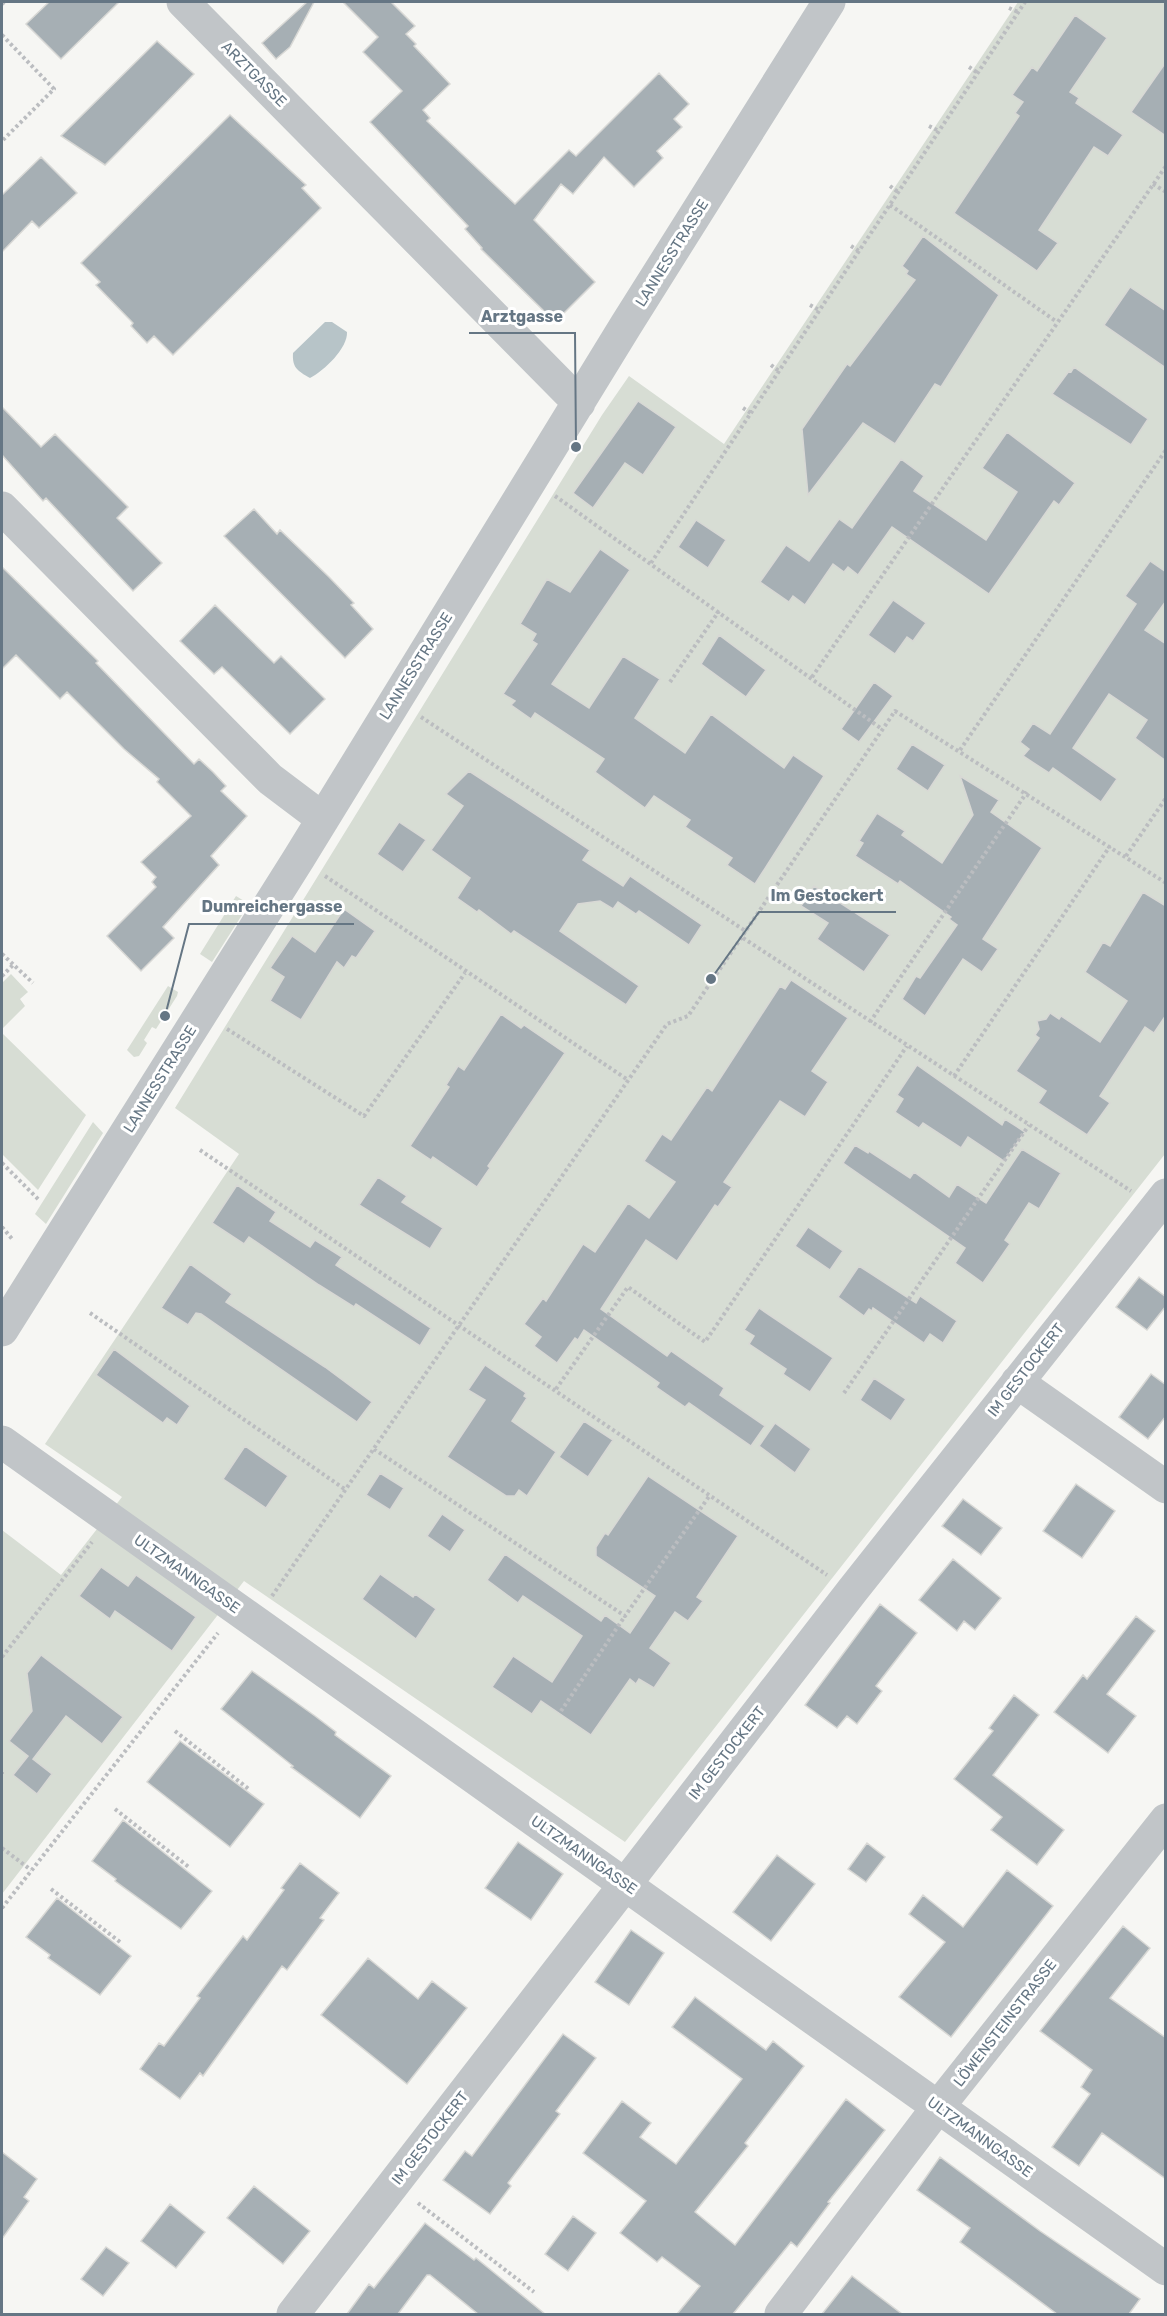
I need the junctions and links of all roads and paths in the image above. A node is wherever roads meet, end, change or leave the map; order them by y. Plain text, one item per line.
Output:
1 (183, 2) edge
2 (829, 2) edge
3 (1025, 2) edge
4 (1009, 8) dead end
5 (1018, 12) junction
6 (2, 36) edge
7 (969, 67) dead end
8 (978, 73) junction
9 (929, 126) dead end
10 (939, 131) junction
11 (2, 141) edge
12 (1166, 166) edge
13 (1154, 184) junction
14 (890, 186) dead end
15 (898, 192) junction
16 (1166, 192) edge
17 (890, 205) junction
18 (851, 246) dead end
19 (859, 251) junction
20 (810, 305) dead end
21 (819, 310) junction
22 (1057, 322) junction
23 (771, 365) dead end
24 (779, 371) junction
25 (579, 402) junction
26 (743, 408) dead end
27 (751, 414) junction
28 (1166, 450) edge
29 (531, 479) junction
30 (2, 508) edge
31 (651, 563) junction
32 (719, 612) junction
33 (812, 677) junction
34 (670, 682) dead end
35 (396, 700) junction
36 (882, 729) junction
37 (960, 750) junction
38 (1027, 792) junction
39 (1166, 798) edge
40 (323, 819) junction
41 (1110, 846) junction
42 (1126, 856) junction
43 (299, 858) junction
44 (1166, 883) edge
45 (747, 932) junction
46 (743, 938) junction
47 (2, 954) edge
48 (13, 965) junction
49 (465, 973) junction
50 (2, 976) edge
51 (33, 983) dead end
52 (201, 1012) junction
53 (870, 1022) junction
54 (907, 1046) junction
55 (954, 1077) junction
56 (628, 1080) junction
57 (1029, 1125) junction
58 (200, 1150) dead end
59 (2, 1163) edge
60 (39, 1200) dead end
61 (1161, 1201) edge
62 (2, 1227) edge
63 (13, 1240) dead end
64 (90, 1313) dead end
65 (460, 1324) junction
66 (2, 1330) edge
67 (1017, 1382) junction
68 (556, 1389) junction
69 (844, 1393) dead end
70 (2, 1442) edge
71 (374, 1449) junction
72 (1166, 1487) edge
73 (345, 1490) junction
74 (710, 1495) junction
75 (99, 1533) dead end
76 (852, 1592) junction
77 (245, 1615) junction
78 (625, 1616) junction
79 (2, 1657) edge
80 (561, 1711) dead end
81 (175, 1731) dead end
82 (250, 1790) dead end
83 (115, 1809) dead end
84 (1166, 1820) edge
85 (2, 1848) edge
86 (190, 1868) dead end
87 (31, 1870) junction
88 (626, 1885) junction
89 (51, 1889) dead end
90 (2, 1908) edge
91 (120, 1942) dead end
92 (938, 2107) junction
93 (394, 2184) junction
94 (1166, 2269) edge
95 (534, 2292) dead end
96 (293, 2314) edge
97 (781, 2314) edge

1 - 25 street, ARZTGASSE
2 - 25 street, LANNESSTRASSE
3 - 5 path
4 - 5 path
5 - 8 path
6 - 11 path
7 - 8 path
8 - 10 path
9 - 10 path
10 - 15 path
12 - 13 path
13 - 16 path
13 - 22 path
14 - 15 path
15 - 17 path
17 - 19 path
17 - 22 path
18 - 19 path
19 - 21 path
20 - 21 path
21 - 24 path
22 - 33 path
23 - 24 path
24 - 27 path
25 - 29 street, LANNESSTRASSE
26 - 27 path
27 - 31 path
28 - 37 path
29 - 31 path
29 - 35 street, LANNESSTRASSE
30 - 40 street
31 - 32 path
32 - 33 path
32 - 34 path
33 - 36 path
35 - 40 street, LANNESSTRASSE
35 - 45 path
36 - 37 path
36 - 45 path
37 - 38 path
38 - 41 path
38 - 53 path
39 - 42 path
40 - 43 street, LANNESSTRASSE
41 - 42 path
41 - 55 path
42 - 44 path
43 - 49 path
43 - 52 street, LANNESSTRASSE
45 - 46 path
46 - 53 path
46 - 56 path
47 - 48 path
48 - 50 path
48 - 51 path
49 - 52 path
49 - 56 path
52 - 66 street, LANNESSTRASSE
53 - 54 path
54 - 55 path
54 - 68 path
55 - 57 path
56 - 65 path
57 - 61 path
57 - 69 path
58 - 65 path
59 - 60 path
61 - 67 street, IM GESTOCKERT
62 - 63 path
64 - 73 path
65 - 68 path
65 - 71 path
67 - 72 street
67 - 76 street, IM GESTOCKERT
68 - 74 path
70 - 77 street, ULTZMANNGASSE
71 - 73 path
71 - 78 path
73 - 77 path
74 - 76 path
74 - 78 path
75 - 79 path
76 - 88 street, IM GESTOCKERT
77 - 87 path
77 - 88 street, ULTZMANNGASSE
78 - 80 path
81 - 82 path
83 - 86 path
84 - 92 street, LÖWENSTEINSTRASSE
85 - 87 path
87 - 90 path
88 - 92 street, ULTZMANNGASSE
88 - 93 street, IM GESTOCKERT
89 - 91 path
92 - 94 street, ULTZMANNGASSE
92 - 97 street, LÖWENSTEINSTRASSE
93 - 95 path
93 - 96 street, IM GESTOCKERT

